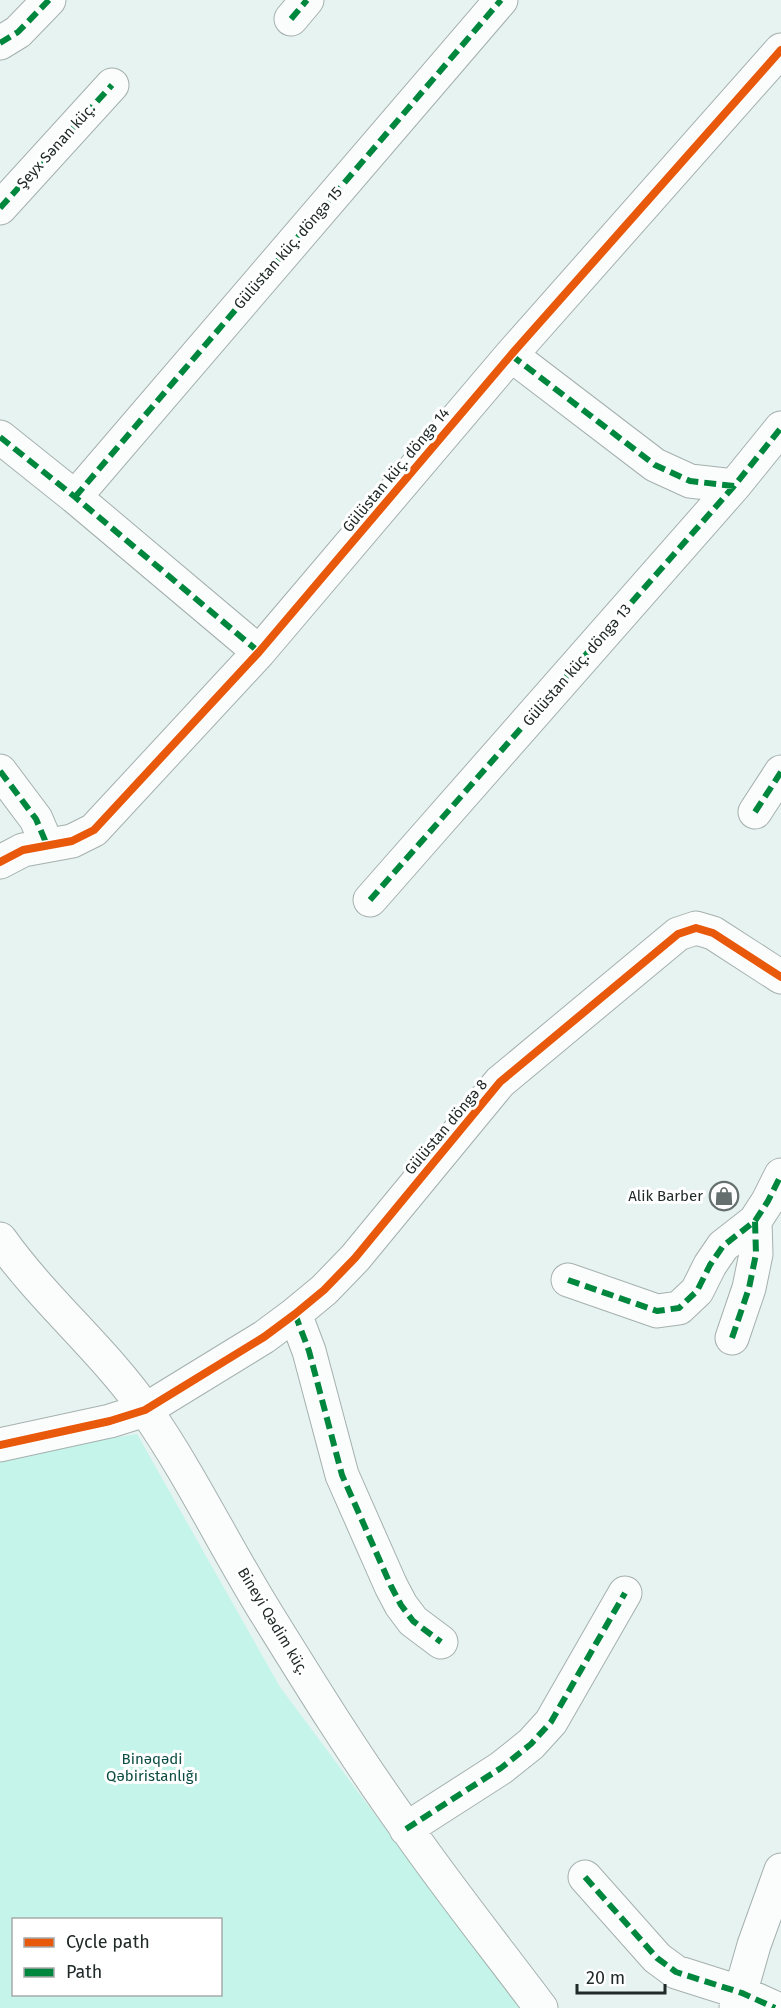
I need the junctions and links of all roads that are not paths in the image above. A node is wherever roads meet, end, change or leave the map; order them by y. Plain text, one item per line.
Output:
1 (49, 0) edge
2 (501, 0) edge
3 (0, 43) edge
4 (781, 50) edge
5 (112, 85) dead end
6 (0, 208) edge
7 (511, 355) junction
8 (781, 428) edge
9 (0, 437) edge
10 (734, 486) junction
11 (75, 497) junction
12 (259, 652) junction
13 (0, 771) edge
14 (781, 771) edge
15 (755, 812) dead end
16 (47, 844) junction
17 (0, 862) edge
18 (370, 900) dead end
19 (781, 977) edge
20 (781, 1175) edge
21 (755, 1221) junction
22 (0, 1239) edge
23 (568, 1280) dead end
24 (295, 1314) junction
25 (732, 1338) dead end
26 (146, 1410) junction
27 (0, 1444) edge
28 (625, 1593) dead end
29 (441, 1642) dead end
30 (406, 1829) junction
31 (781, 1870) edge
32 (585, 1877) dead end
33 (739, 2000) edge
34 (542, 2008) edge
35 (776, 2008) edge

1 - 3 street
2 - 11 street, Gülüstan küç. döngə 15
4 - 7 street, Gülüstan küç. döngə 14
5 - 6 street, Şeyx Sənan küç.
7 - 10 street
7 - 12 street, Gülüstan küç. döngə 14
8 - 10 street, Gülüstan küç. döngə 13
9 - 11 street
10 - 18 street, Gülüstan küç. döngə 13
11 - 12 street
12 - 16 street, Gülüstan küç. döngə 14
13 - 16 street
14 - 15 street
16 - 17 street, Gülüstan küç. döngə 14
19 - 24 street, Gülüstan döngə 8
20 - 21 street
21 - 23 street
21 - 25 street
22 - 26 street, Bineyi Qədim küç.
24 - 26 street, Gülüstan döngə 8
24 - 29 street
26 - 27 street, Gülüstan döngə 8
26 - 30 street, Bineyi Qədim küç.
28 - 30 street
30 - 34 street, Bineyi Qədim küç.
31 - 33 street
32 - 33 street
33 - 35 street

